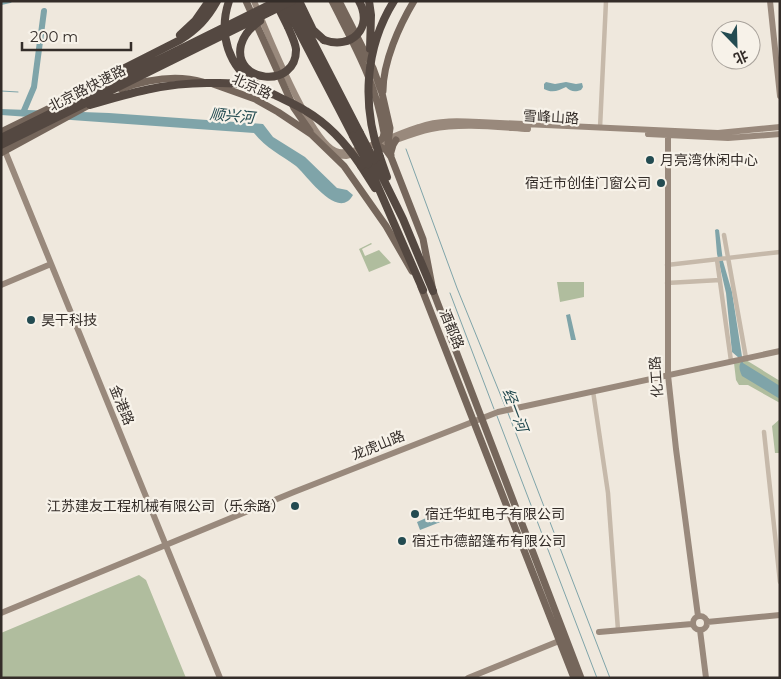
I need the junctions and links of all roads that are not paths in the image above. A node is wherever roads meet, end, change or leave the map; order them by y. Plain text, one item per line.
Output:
1 (205, 1) edge
2 (209, 1) edge
3 (217, 1) edge
4 (229, 1) edge
5 (246, 1) edge
6 (254, 1) edge
7 (292, 1) edge
8 (299, 1) edge
9 (332, 1) edge
10 (339, 1) edge
11 (359, 1) edge
12 (369, 1) edge
13 (394, 1) edge
14 (414, 1) edge
15 (606, 1) edge
16 (770, 1) edge
17 (279, 3) edge
18 (156, 53) junction
19 (369, 68) junction
20 (275, 95) junction
21 (780, 96) edge
22 (68, 104) junction
23 (385, 104) junction
24 (49, 121) junction
25 (780, 127) edge
26 (600, 128) junction
27 (1, 132) edge
28 (780, 134) edge
29 (357, 135) junction
30 (668, 136) junction
31 (1, 138) edge
32 (392, 139) junction
33 (319, 142) junction
34 (379, 144) junction
35 (2, 148) edge
36 (328, 152) junction
37 (341, 154) junction
38 (371, 162) junction
39 (393, 162) junction
40 (344, 166) junction
41 (724, 235) dead end
42 (780, 252) edge
43 (727, 258) junction
44 (717, 260) junction
45 (48, 263) junction
46 (667, 265) junction
47 (1, 280) edge
48 (720, 280) junction
49 (667, 283) junction
50 (1, 285) edge
51 (423, 290) junction
52 (433, 291) junction
53 (780, 351) edge
54 (746, 358) junction
55 (731, 361) junction
56 (668, 375) junction
57 (593, 391) junction
58 (478, 420) junction
59 (764, 432) dead end
60 (163, 546) junction
61 (780, 582) edge
62 (1, 613) edge
63 (698, 616) junction
64 (780, 616) edge
65 (707, 622) junction
66 (692, 624) junction
67 (618, 630) junction
68 (700, 630) junction
69 (599, 632) dead end
70 (563, 639) junction
71 (215, 678) edge
72 (220, 678) edge
73 (468, 678) edge
74 (574, 678) edge
75 (581, 678) edge
76 (706, 678) edge

1 - 27 main road
2 - 18 highway, bridge
3 - 18 highway, bridge
4 - 20 highway, bridge
5 - 33 main road
6 - 37 street
7 - 17 highway, 北京路快速路, bridge
7 - 29 highway, 酒都路
8 - 11 highway, bridge
9 - 34 main road
10 - 23 main road
12 - 19 highway, bridge
13 - 19 highway, bridge
14 - 23 main road
15 - 26 street
16 - 21 street
17 - 17 highway, bridge
17 - 22 highway, 北京路快速路, bridge
17 - 24 highway, 北京路快速路, bridge
17 - 29 highway, 酒都路
18 - 22 highway, bridge
19 - 38 highway, bridge
20 - 24 highway, bridge
20 - 38 highway, bridge
22 - 31 highway, 北京路快速路, bridge
23 - 32 main road
24 - 35 highway, 北京路快速路, bridge
25 - 26 street, 雪峰山路
26 - 32 street, 雪峰山路
28 - 30 street, 雪峰山路
29 - 38 highway, 酒都路, bridge
30 - 32 street, 雪峰山路
30 - 46 street, 化工路
32 - 34 street, 雪峰山路
32 - 39 main road
33 - 35 main road, 北京路
33 - 36 main road, 北京路
34 - 37 street, 雪峰山路
34 - 39 main road
35 - 45 street, 金港路
36 - 37 street
36 - 40 main road, 北京路
37 - 40 street
38 - 51 highway, 酒都路
38 - 52 highway, 酒都路
39 - 52 main road
40 - 51 main road, 北京路
41 - 43 street
42 - 43 street
43 - 44 street
43 - 54 street
44 - 46 street
44 - 48 street
45 - 47 street
45 - 50 street
45 - 60 street, 金港路
46 - 49 street, 化工路
48 - 49 street
48 - 55 street
49 - 56 street, 化工路
51 - 58 main road, 酒都路
52 - 58 main road, 酒都路
53 - 54 street, 龙虎山路
54 - 55 street, 龙虎山路
55 - 56 street, 龙虎山路
56 - 57 street, 龙虎山路
56 - 63 street, 化工路
57 - 58 street, 龙虎山路
57 - 67 street
58 - 60 street, 龙虎山路
58 - 70 main road, 酒都路
59 - 61 street
60 - 62 street, 龙虎山路
60 - 71 street, 金港路
60 - 72 street, 金港路
63 - 65 street
63 - 66 street
64 - 65 street
65 - 68 street
66 - 67 street
66 - 68 street
67 - 69 street
68 - 76 street
70 - 73 street
70 - 74 main road, 酒都路
70 - 75 main road, 酒都路

